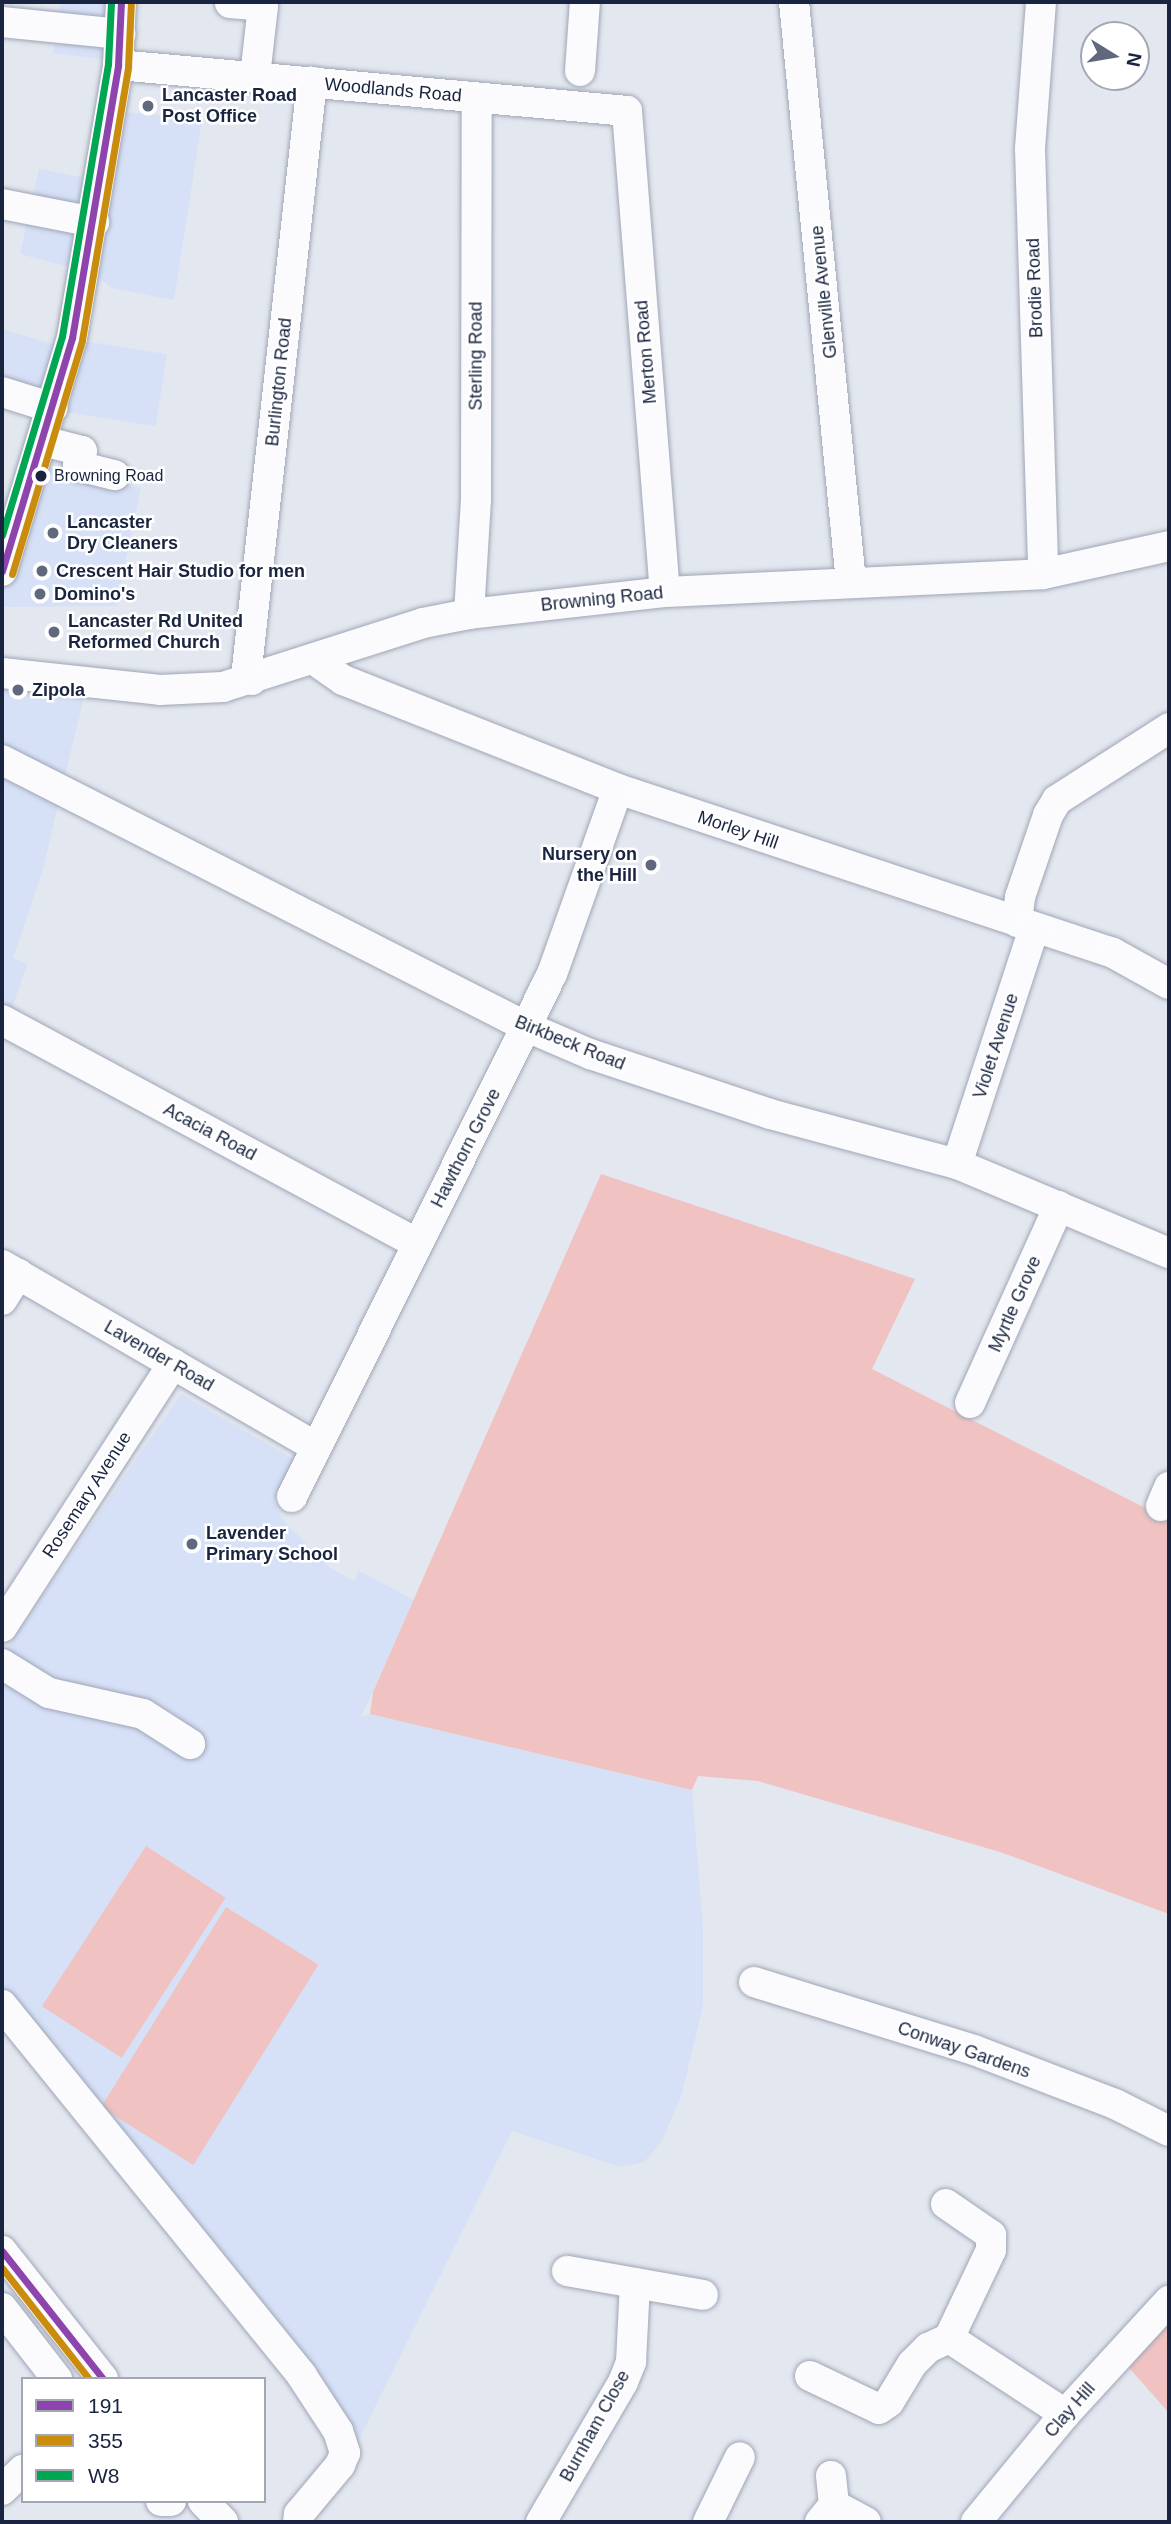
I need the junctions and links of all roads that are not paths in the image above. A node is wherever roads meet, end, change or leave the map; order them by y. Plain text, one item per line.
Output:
1 (121, 2) edge
2 (585, 2) edge
3 (794, 2) edge
4 (1041, 2) edge
5 (230, 3) edge
6 (2, 22) edge
7 (120, 34) junction
8 (118, 65) junction
9 (580, 71) dead end
10 (254, 76) junction
11 (312, 82) junction
12 (477, 98) junction
13 (627, 111) joint
14 (2, 204) edge
15 (94, 222) junction
16 (2, 392) edge
17 (53, 408) junction
18 (43, 441) junction
19 (115, 475) dead end
20 (1169, 546) edge
21 (2, 571) edge
22 (1043, 574) junction
23 (851, 582) junction
24 (666, 592) junction
25 (469, 614) junction
26 (313, 659) junction
27 (2, 673) edge
28 (251, 680) junction
29 (1169, 728) edge
30 (2, 760) edge
31 (618, 789) junction
32 (1025, 925) junction
33 (1169, 984) edge
34 (2, 1020) edge
35 (527, 1027) junction
36 (957, 1164) junction
37 (1059, 1206) junction
38 (418, 1244) junction
39 (1169, 1252) edge
40 (10, 1269) edge
41 (2, 1300) edge
42 (173, 1364) junction
43 (970, 1403) dead end
44 (316, 1447) junction
45 (292, 1497) dead end
46 (2, 1627) edge
47 (2, 1664) edge
48 (190, 1744) dead end
49 (754, 1982) dead end
50 (2, 2005) edge
51 (1169, 2131) edge
52 (946, 2204) dead end
53 (2, 2251) edge
54 (567, 2271) dead end
55 (635, 2283) junction
56 (704, 2295) dead end
57 (1169, 2301) edge
58 (2, 2308) edge
59 (949, 2338) junction
60 (810, 2376) dead end
61 (55, 2377) edge
62 (101, 2377) edge
63 (1065, 2414) junction
64 (740, 2457) dead end
65 (21, 2472) edge
66 (2, 2490) edge
67 (828, 2501) edge
68 (205, 2503) edge
69 (223, 2522) edge
70 (298, 2522) edge
71 (541, 2522) edge
72 (708, 2522) edge
73 (866, 2522) edge
74 (976, 2522) edge

1 - 7 street
2 - 9 street
3 - 23 street, Glenville Avenue
4 - 22 street, Brodie Road
5 - 10 street
6 - 7 street
7 - 8 street
8 - 10 street, Woodlands Road
8 - 15 street
10 - 11 street, Woodlands Road
11 - 12 street, Woodlands Road
11 - 28 street, Burlington Road
12 - 13 street, Woodlands Road
12 - 25 street, Sterling Road
13 - 24 street, Merton Road
14 - 15 street
15 - 17 street
16 - 17 street
17 - 18 street
18 - 19 street
18 - 21 street
20 - 22 street, Browning Road
22 - 23 street, Browning Road
23 - 24 street, Browning Road
24 - 25 street, Browning Road
25 - 26 street, Browning Road
26 - 28 street, Browning Road
26 - 31 street, Morley Hill
27 - 28 street, Browning Road
29 - 32 street, Violet Avenue
30 - 35 street, Birkbeck Road
31 - 32 street, Morley Hill
31 - 35 street, Hawthorn Grove
32 - 33 street, Morley Hill
32 - 36 street, Violet Avenue
34 - 38 street, Acacia Road
35 - 36 street, Birkbeck Road
35 - 38 street, Hawthorn Grove
36 - 37 street, Birkbeck Road
37 - 39 street, Birkbeck Road
37 - 43 street, Myrtle Grove
38 - 44 street, Hawthorn Grove
40 - 41 street
40 - 42 street, Lavender Road
42 - 44 street, Lavender Road
42 - 46 street, Rosemary Avenue
44 - 45 street, Hawthorn Grove
47 - 48 street
49 - 51 street, Conway Gardens
50 - 70 street
52 - 59 street
53 - 62 street
54 - 55 street
55 - 56 street
55 - 71 street, Burnham Close
57 - 63 street, Clay Hill
58 - 61 street
59 - 60 street
59 - 63 street
63 - 74 street, Clay Hill
64 - 72 street
65 - 66 street
67 - 73 street
68 - 69 street

